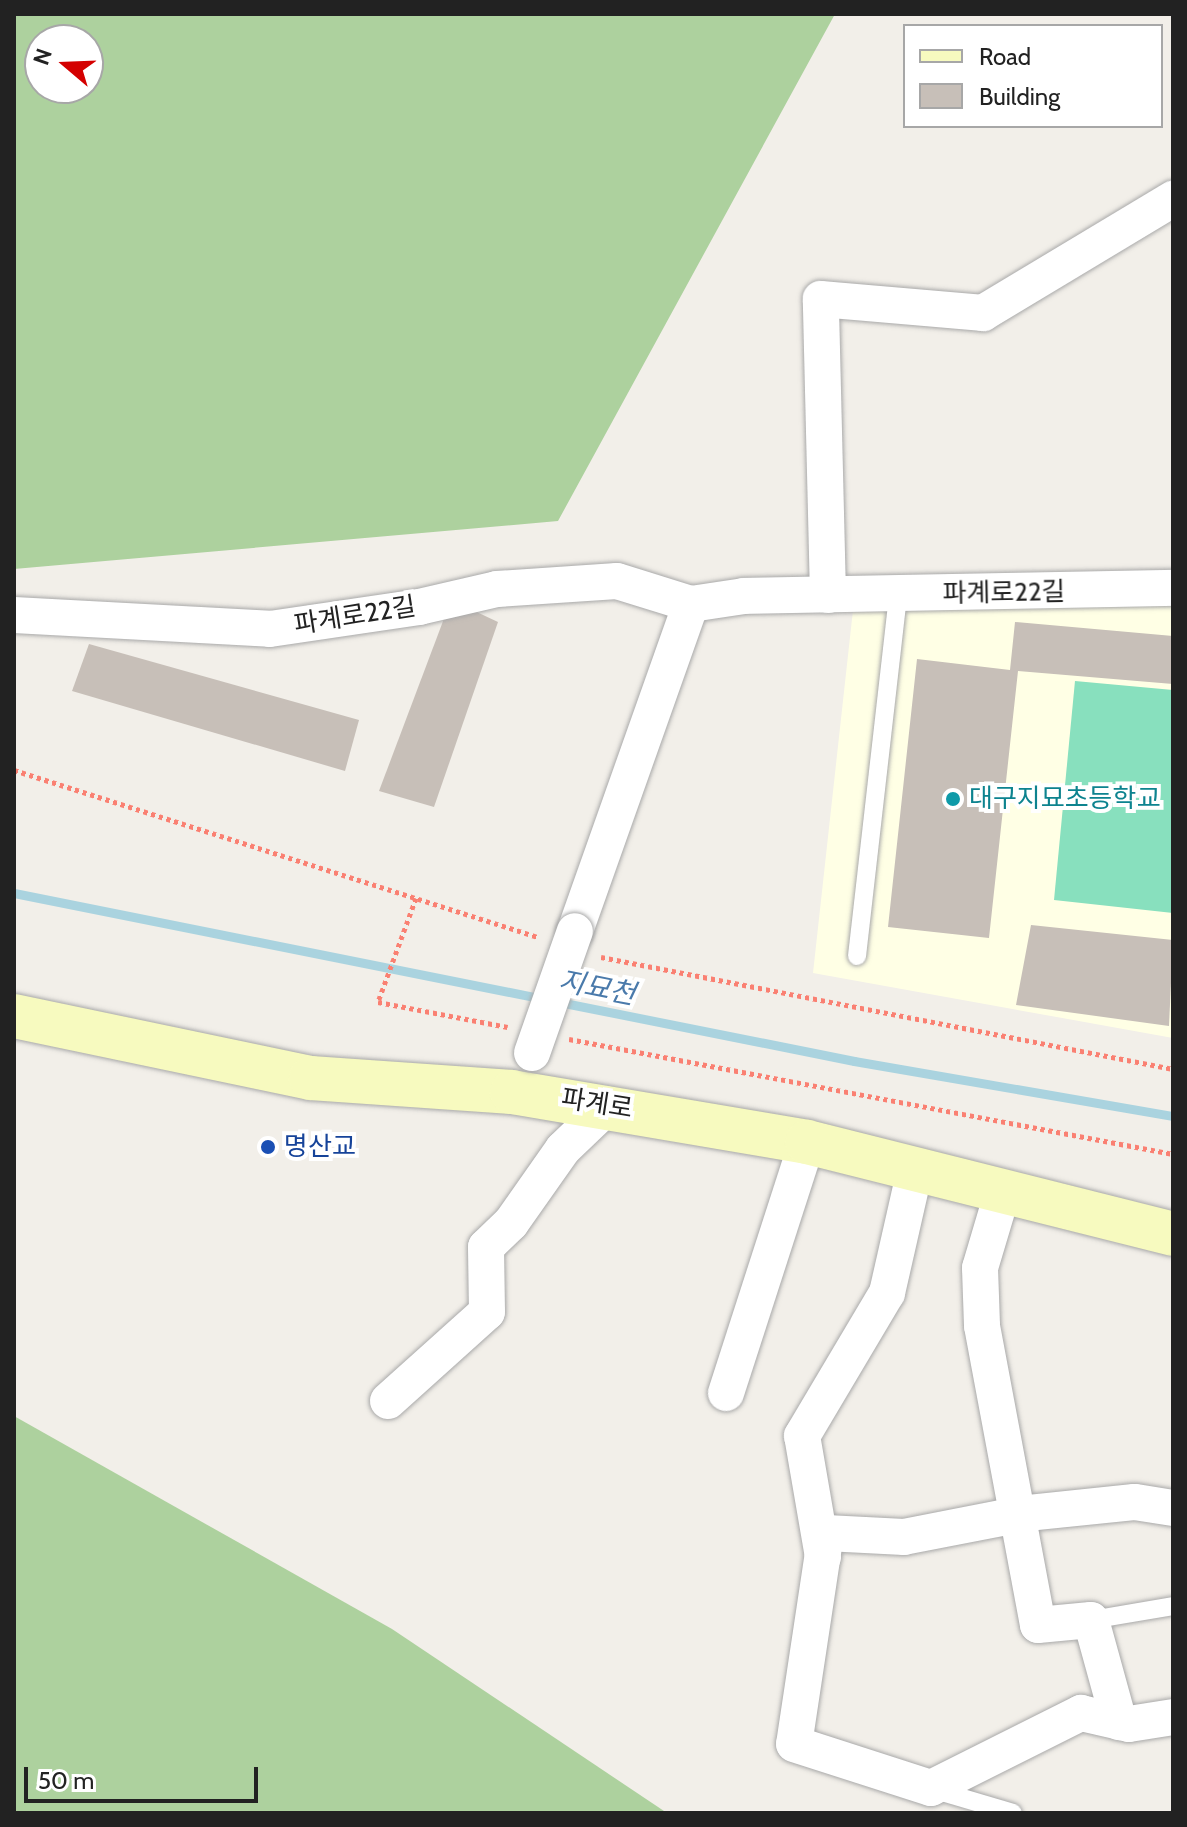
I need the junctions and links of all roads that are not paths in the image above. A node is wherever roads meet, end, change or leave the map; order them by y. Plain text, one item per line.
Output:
1 (1173, 199) edge
2 (1173, 588) edge
3 (828, 595) junction
4 (898, 595) junction
5 (691, 604) junction
6 (14, 615) edge
7 (857, 956) dead end
8 (14, 1016) edge
9 (512, 1092) junction
10 (609, 1105) junction
11 (807, 1142) junction
12 (915, 1170) junction
13 (1002, 1194) junction
14 (1173, 1234) edge
15 (726, 1393) dead end
16 (388, 1401) dead end
17 (1173, 1508) edge
18 (1017, 1517) junction
19 (823, 1557) junction
20 (1173, 1606) edge
21 (1091, 1620) junction
22 (1173, 1717) edge
23 (1119, 1722) junction
24 (931, 1788) junction
25 (1013, 1813) edge

1 - 3 street
2 - 4 street, 파계로22길
3 - 4 street, 파계로22길
3 - 5 street, 파계로22길
4 - 7 lane
5 - 6 street, 파계로22길
5 - 9 street, bridge
8 - 9 main road, 파계로
9 - 10 main road, 파계로
10 - 11 main road, 파계로
10 - 16 street
11 - 12 main road, 파계로
11 - 15 street
12 - 13 main road, 파계로
12 - 19 street
13 - 14 main road, 파계로
13 - 18 street
17 - 18 street
18 - 19 street
18 - 21 street
19 - 24 street
20 - 21 lane
21 - 23 street
22 - 23 street
23 - 24 street
24 - 25 lane

